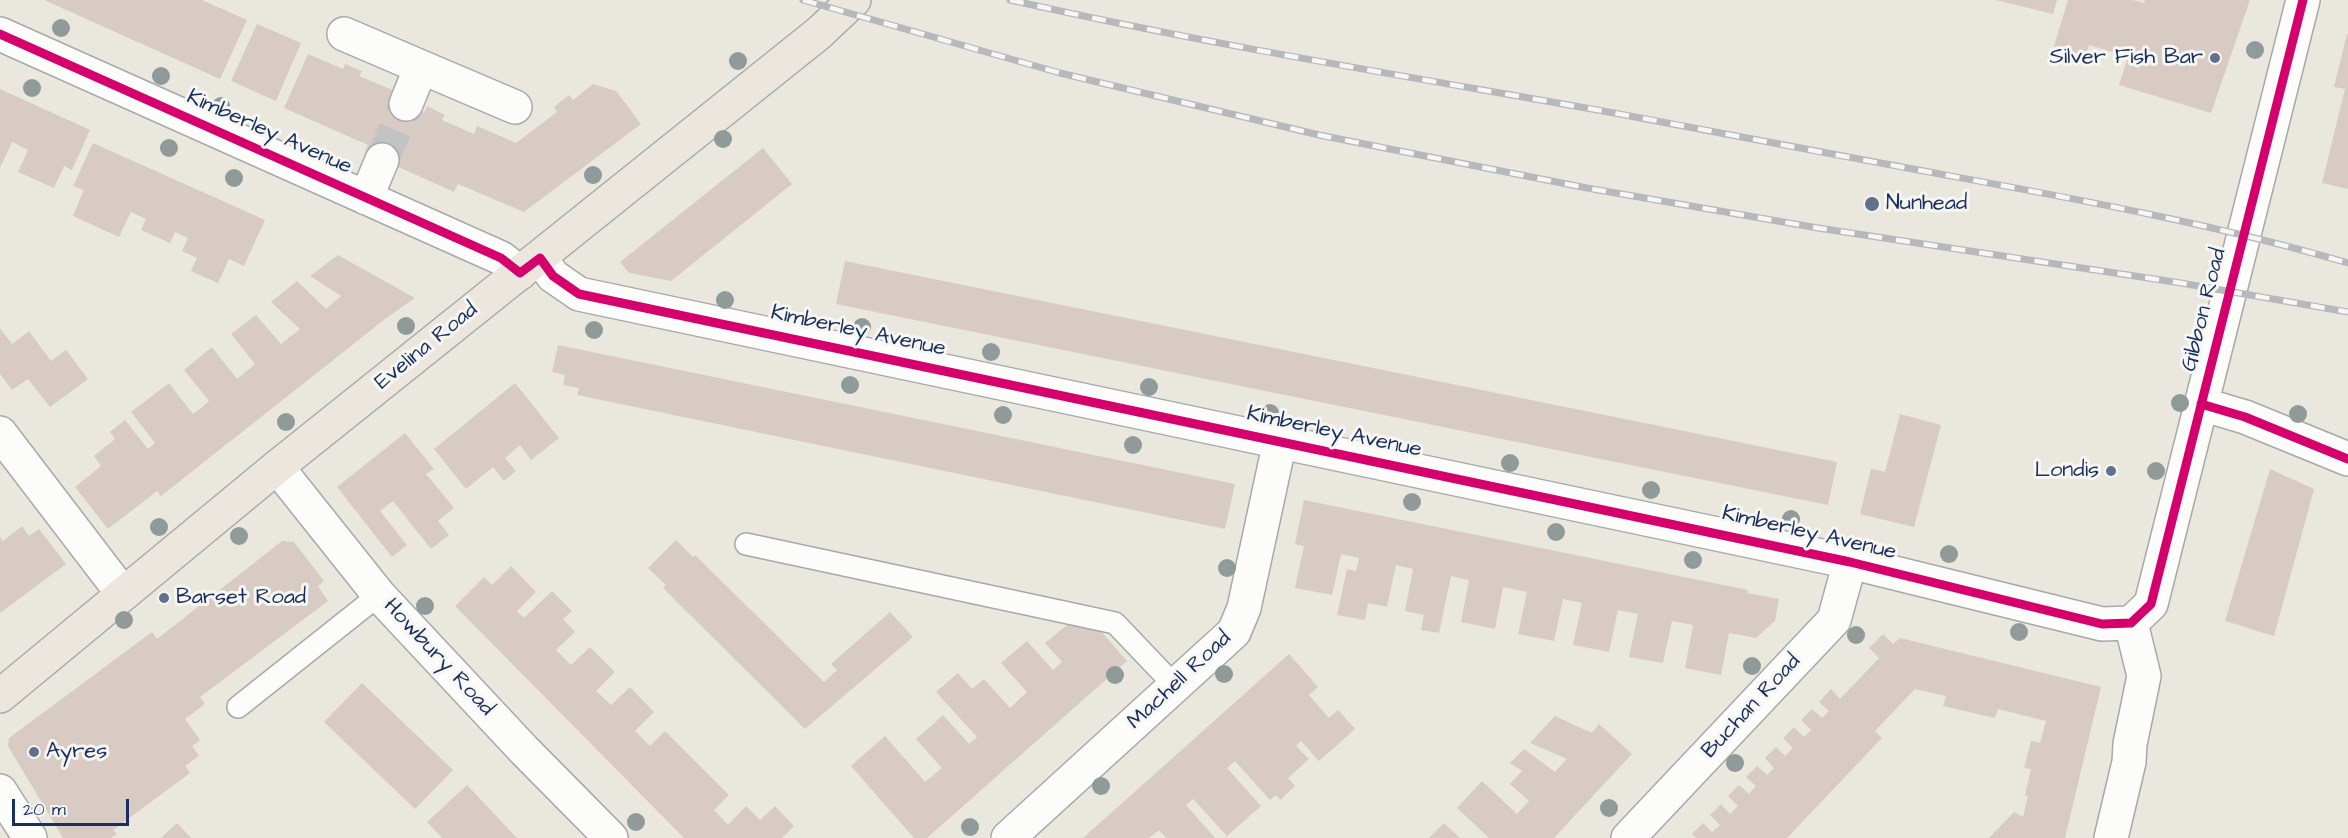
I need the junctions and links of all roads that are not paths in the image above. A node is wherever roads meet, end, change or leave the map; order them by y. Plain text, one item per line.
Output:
1 (854, 0) edge
2 (2303, 0) edge
3 (0, 34) edge
4 (344, 34) dead end
5 (421, 67) junction
6 (406, 104) tunnel mouth
7 (515, 107) dead end
8 (382, 160) tunnel mouth
9 (366, 198) junction
10 (530, 266) junction
11 (2201, 404) junction
12 (0, 434) edge
13 (1280, 441) junction
14 (2348, 459) edge
15 (278, 467) junction
16 (746, 544) dead end
17 (1850, 562) junction
18 (123, 594) junction
19 (379, 595) junction
20 (2131, 623) junction
21 (1176, 687) junction
22 (0, 696) edge
23 (238, 707) dead end
24 (0, 791) edge
25 (602, 835) edge
26 (30, 838) edge
27 (1008, 838) edge
28 (1628, 838) edge
29 (2111, 838) edge

1 - 10 main road, Evelina Road
2 - 11 street, Gibbon Road
3 - 9 street, Kimberley Avenue
4 - 5 street
5 - 6 street
5 - 7 street
8 - 9 street
9 - 10 street, Kimberley Avenue
10 - 13 street, Kimberley Avenue
10 - 15 main road, Evelina Road
11 - 14 street
11 - 20 street, Gibbon Road
12 - 18 street
13 - 17 street, Kimberley Avenue
13 - 21 street, Machell Road
15 - 18 main road, Evelina Road
15 - 19 street, Howbury Road
16 - 21 lane
17 - 20 street, Kimberley Avenue
17 - 28 street, Buchan Road
18 - 22 main road, Evelina Road
19 - 23 lane
19 - 25 street, Howbury Road
20 - 29 street
21 - 27 street, Machell Road
24 - 26 street

